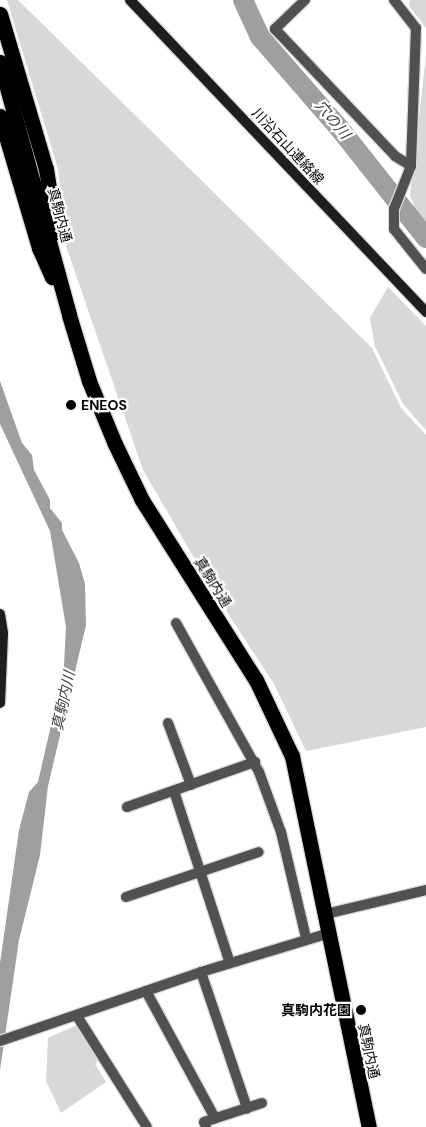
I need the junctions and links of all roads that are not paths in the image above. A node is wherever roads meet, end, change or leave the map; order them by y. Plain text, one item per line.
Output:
1 (130, 0) edge
2 (305, 0) edge
3 (397, 2) edge
4 (0, 14) edge
5 (0, 62) edge
6 (0, 116) edge
7 (412, 166) junction
8 (426, 268) edge
9 (426, 312) edge
10 (69, 314) junction
11 (0, 614) edge
12 (176, 623) dead end
13 (0, 703) edge
14 (168, 723) dead end
15 (255, 762) junction
16 (191, 785) junction
17 (174, 791) junction
18 (127, 807) dead end
19 (258, 852) dead end
20 (201, 870) junction
21 (426, 890) edge
22 (126, 897) dead end
23 (326, 914) junction
24 (329, 933) junction
25 (306, 938) junction
26 (230, 963) junction
27 (201, 972) junction
28 (146, 991) junction
29 (77, 1016) junction
30 (0, 1042) edge
31 (262, 1103) dead end
32 (247, 1108) junction
33 (215, 1118) junction
34 (147, 1127) edge
35 (206, 1127) edge
36 (369, 1127) edge

1 - 9 street, 川沿石山連絡線
2 - 7 street
3 - 7 street
4 - 10 highway
5 - 10 highway, 真駒内通
6 - 10 highway
7 - 8 street
10 - 23 highway, 真駒内通
11 - 13 street
12 - 15 street
14 - 16 street
15 - 16 street
15 - 25 street
16 - 17 street
17 - 18 street
17 - 20 street
19 - 20 street
20 - 22 street
20 - 26 street
21 - 23 street
23 - 24 highway, 真駒内通
24 - 25 street
24 - 36 highway, 真駒内通
25 - 26 street
26 - 27 street
27 - 28 street
27 - 32 street
28 - 29 street
28 - 33 street
29 - 30 street
29 - 34 street
31 - 32 street
32 - 33 street
33 - 35 street

